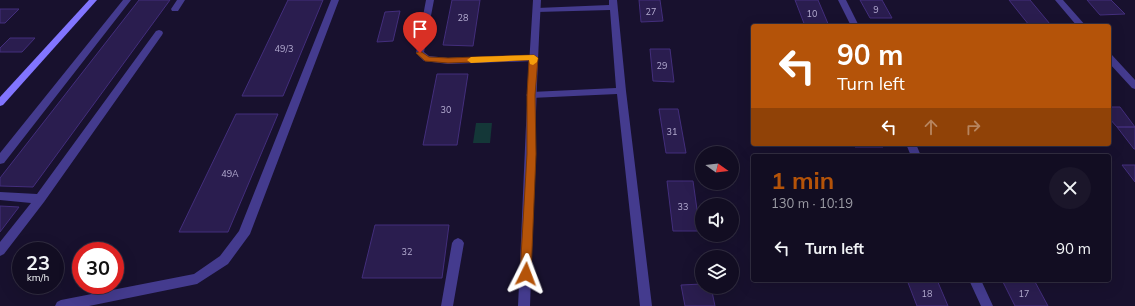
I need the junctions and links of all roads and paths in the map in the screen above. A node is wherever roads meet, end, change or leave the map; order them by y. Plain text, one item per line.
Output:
1 (93, 0) edge
2 (127, 0) edge
3 (181, 0) edge
4 (335, 0) edge
5 (430, 0) edge
6 (842, 0) edge
7 (1059, 0) edge
8 (613, 3) edge
9 (537, 5) edge
10 (175, 9) dead end
11 (854, 24) edge
12 (1080, 24) edge
13 (159, 33) dead end
14 (534, 58) junction
15 (1111, 59) edge
16 (1135, 86) edge
17 (621, 91) junction
18 (531, 95) junction
19 (0, 103) edge
20 (0, 160) edge
21 (0, 196) edge
22 (40, 199) junction
23 (458, 243) dead end
24 (0, 251) edge
25 (976, 282) edge
26 (61, 306) edge
27 (447, 306) edge
28 (524, 306) edge
29 (646, 306) edge
30 (987, 306) edge

1 - 19 main road
2 - 20 street
3 - 10 street
4 - 26 street
5 - 14 street
6 - 11 street
7 - 12 street
8 - 9 street
8 - 17 street
9 - 14 street
13 - 22 street
14 - 18 street
15 - 16 street
17 - 18 street
17 - 29 street
18 - 28 street
21 - 22 street
22 - 24 street
23 - 27 street
25 - 30 street

